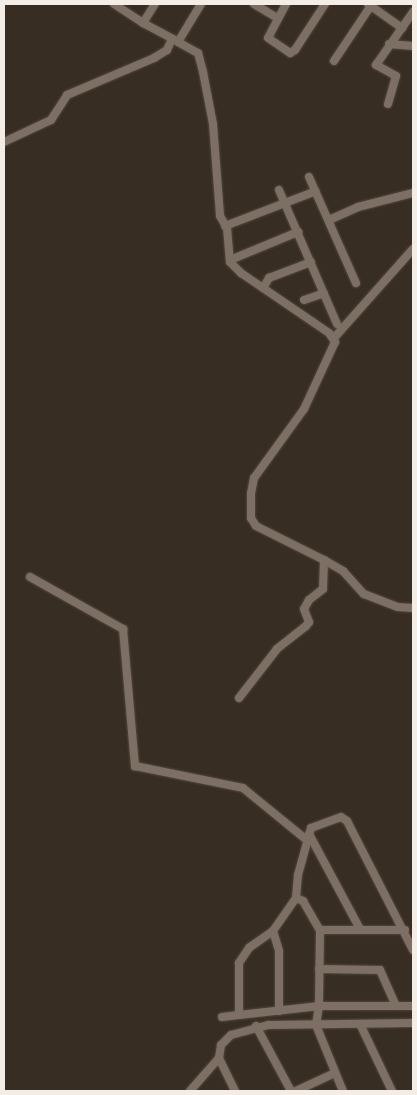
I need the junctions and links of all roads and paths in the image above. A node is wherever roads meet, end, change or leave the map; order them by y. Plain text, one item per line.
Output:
1 (114, 4) edge
2 (155, 4) edge
3 (201, 4) edge
4 (254, 4) edge
5 (286, 4) edge
6 (325, 4) edge
7 (370, 4) edge
8 (413, 12) edge
9 (276, 18) junction
10 (143, 24) junction
11 (402, 28) junction
12 (175, 41) junction
13 (389, 44) junction
14 (413, 46) edge
15 (334, 61) dead end
16 (388, 104) dead end
17 (4, 142) edge
18 (309, 177) dead end
19 (279, 190) dead end
20 (316, 191) junction
21 (413, 193) edge
22 (285, 202) junction
23 (329, 220) junction
24 (225, 226) junction
25 (298, 232) junction
26 (413, 249) edge
27 (230, 260) junction
28 (311, 262) junction
29 (356, 283) dead end
30 (263, 288) junction
31 (324, 293) junction
32 (304, 300) dead end
33 (337, 324) dead end
34 (334, 338) junction
35 (324, 560) junction
36 (30, 577) dead end
37 (413, 608) edge
38 (239, 698) dead end
39 (308, 837) junction
40 (296, 898) junction
41 (360, 929) junction
42 (320, 930) junction
43 (405, 930) junction
44 (273, 931) junction
45 (413, 950) edge
46 (319, 969) junction
47 (396, 1006) junction
48 (413, 1006) edge
49 (279, 1011) junction
50 (239, 1015) junction
51 (318, 1015) junction
52 (222, 1017) dead end
53 (413, 1023) edge
54 (360, 1024) junction
55 (256, 1026) junction
56 (219, 1058) junction
57 (335, 1073) junction
58 (190, 1091) edge
59 (235, 1091) edge
60 (291, 1091) edge
61 (296, 1091) edge
62 (343, 1091) edge
63 (392, 1091) edge

1 - 10 street
2 - 10 street
3 - 12 street
4 - 9 street
5 - 9 street
6 - 9 street
7 - 11 street
7 - 15 street
8 - 11 street
10 - 12 street
11 - 13 street
12 - 17 street
12 - 24 street
13 - 14 street
13 - 16 street
18 - 20 street
19 - 22 street
20 - 22 street
20 - 23 street
21 - 23 street
22 - 24 street
22 - 25 street
23 - 29 street
24 - 27 street
25 - 27 street
25 - 28 street
26 - 34 street
27 - 30 street
28 - 30 street
28 - 31 street
30 - 34 street
31 - 32 street
31 - 33 street
34 - 35 street
35 - 37 street
35 - 38 street
36 - 39 street
39 - 40 street
39 - 41 street
39 - 43 street
40 - 42 street
40 - 44 street
41 - 42 street
41 - 43 street
42 - 46 street
43 - 45 street
44 - 49 street
44 - 50 street
46 - 47 street
46 - 51 street
47 - 48 street
47 - 51 street
49 - 50 street
49 - 51 street
50 - 52 street
51 - 54 street
51 - 55 street
51 - 57 street
53 - 54 street
54 - 63 street
55 - 56 street
55 - 60 street
56 - 58 street
56 - 59 street
57 - 61 street
57 - 62 street

